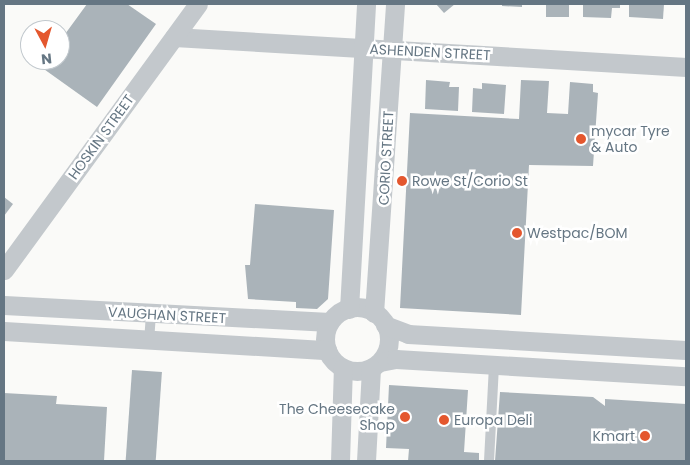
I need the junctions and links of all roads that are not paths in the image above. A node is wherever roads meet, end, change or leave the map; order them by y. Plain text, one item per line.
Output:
1 (198, 4) edge
2 (366, 4) edge
3 (395, 4) edge
4 (174, 37) junction
5 (363, 48) junction
6 (393, 50) junction
7 (686, 66) edge
8 (4, 270) edge
9 (4, 305) edge
10 (33, 307) junction
11 (349, 309) junction
12 (151, 314) junction
13 (380, 319) junction
14 (330, 322) junction
15 (4, 331) edge
16 (30, 333) junction
17 (149, 342) junction
18 (327, 350) junction
19 (686, 350) edge
20 (375, 365) junction
21 (494, 365) junction
22 (343, 368) junction
23 (686, 376) edge
24 (340, 461) edge
25 (366, 461) edge
26 (489, 461) edge

1 - 4 street, HOSKIN STREET
2 - 5 street, CORIO STREET
3 - 6 street, CORIO STREET
4 - 5 street, ASHENDEN STREET
4 - 8 street, HOSKIN STREET
5 - 6 street, ASHENDEN STREET
5 - 11 street, CORIO STREET
6 - 7 street, ASHENDEN STREET
6 - 13 street, CORIO STREET
9 - 10 street, VAUGHAN STREET
10 - 12 street, VAUGHAN STREET
10 - 16 lane
11 - 13 street
11 - 14 street
12 - 14 street, VAUGHAN STREET
12 - 17 lane
13 - 19 street
13 - 20 street
14 - 18 street
15 - 16 street, VAUGHAN STREET
16 - 17 street, VAUGHAN STREET
17 - 18 street, VAUGHAN STREET
18 - 22 street
20 - 21 street
20 - 22 street
20 - 25 street
21 - 23 street
21 - 26 lane
22 - 24 street

